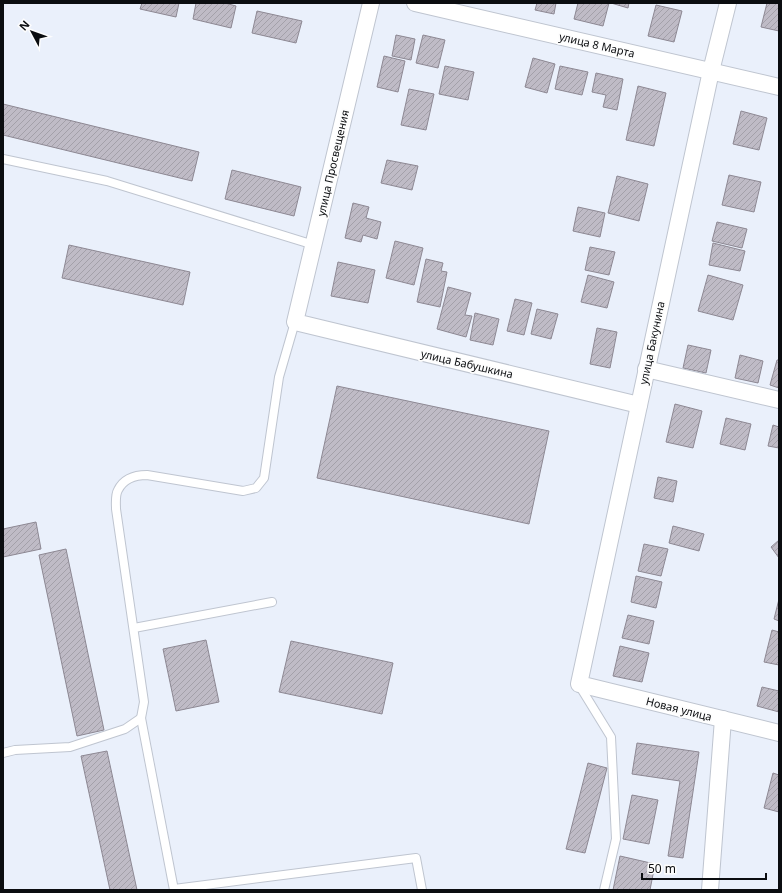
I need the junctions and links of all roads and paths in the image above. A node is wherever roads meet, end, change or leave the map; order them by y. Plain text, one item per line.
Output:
1 (371, 3) edge
2 (415, 3) edge
3 (728, 3) edge
4 (711, 70) junction
5 (779, 86) edge
6 (3, 159) edge
7 (314, 245) junction
8 (295, 322) junction
9 (646, 369) junction
10 (779, 400) edge
11 (639, 405) junction
12 (272, 602) dead end
13 (134, 628) junction
14 (579, 684) junction
15 (141, 718) junction
16 (723, 720) junction
17 (779, 733) edge
18 (3, 753) edge
19 (174, 890) edge
20 (422, 890) edge
21 (604, 890) edge
22 (710, 890) edge

1 - 7 street, улица Просвещения
2 - 4 street, улица 8 Марта
3 - 4 street, улица Бакунина
4 - 5 street, улица 8 Марта
4 - 9 street, улица Бакунина
6 - 7 lane
7 - 8 street, улица Просвещения
8 - 11 street, улица Бабушкина
8 - 13 lane
9 - 10 street
9 - 11 street, улица Бакунина
11 - 14 street, улица Бакунина
12 - 13 lane
13 - 15 lane
14 - 16 street, Новая улица
14 - 21 lane
15 - 18 lane
15 - 19 lane
16 - 17 street, Новая улица
16 - 22 street
19 - 20 lane

